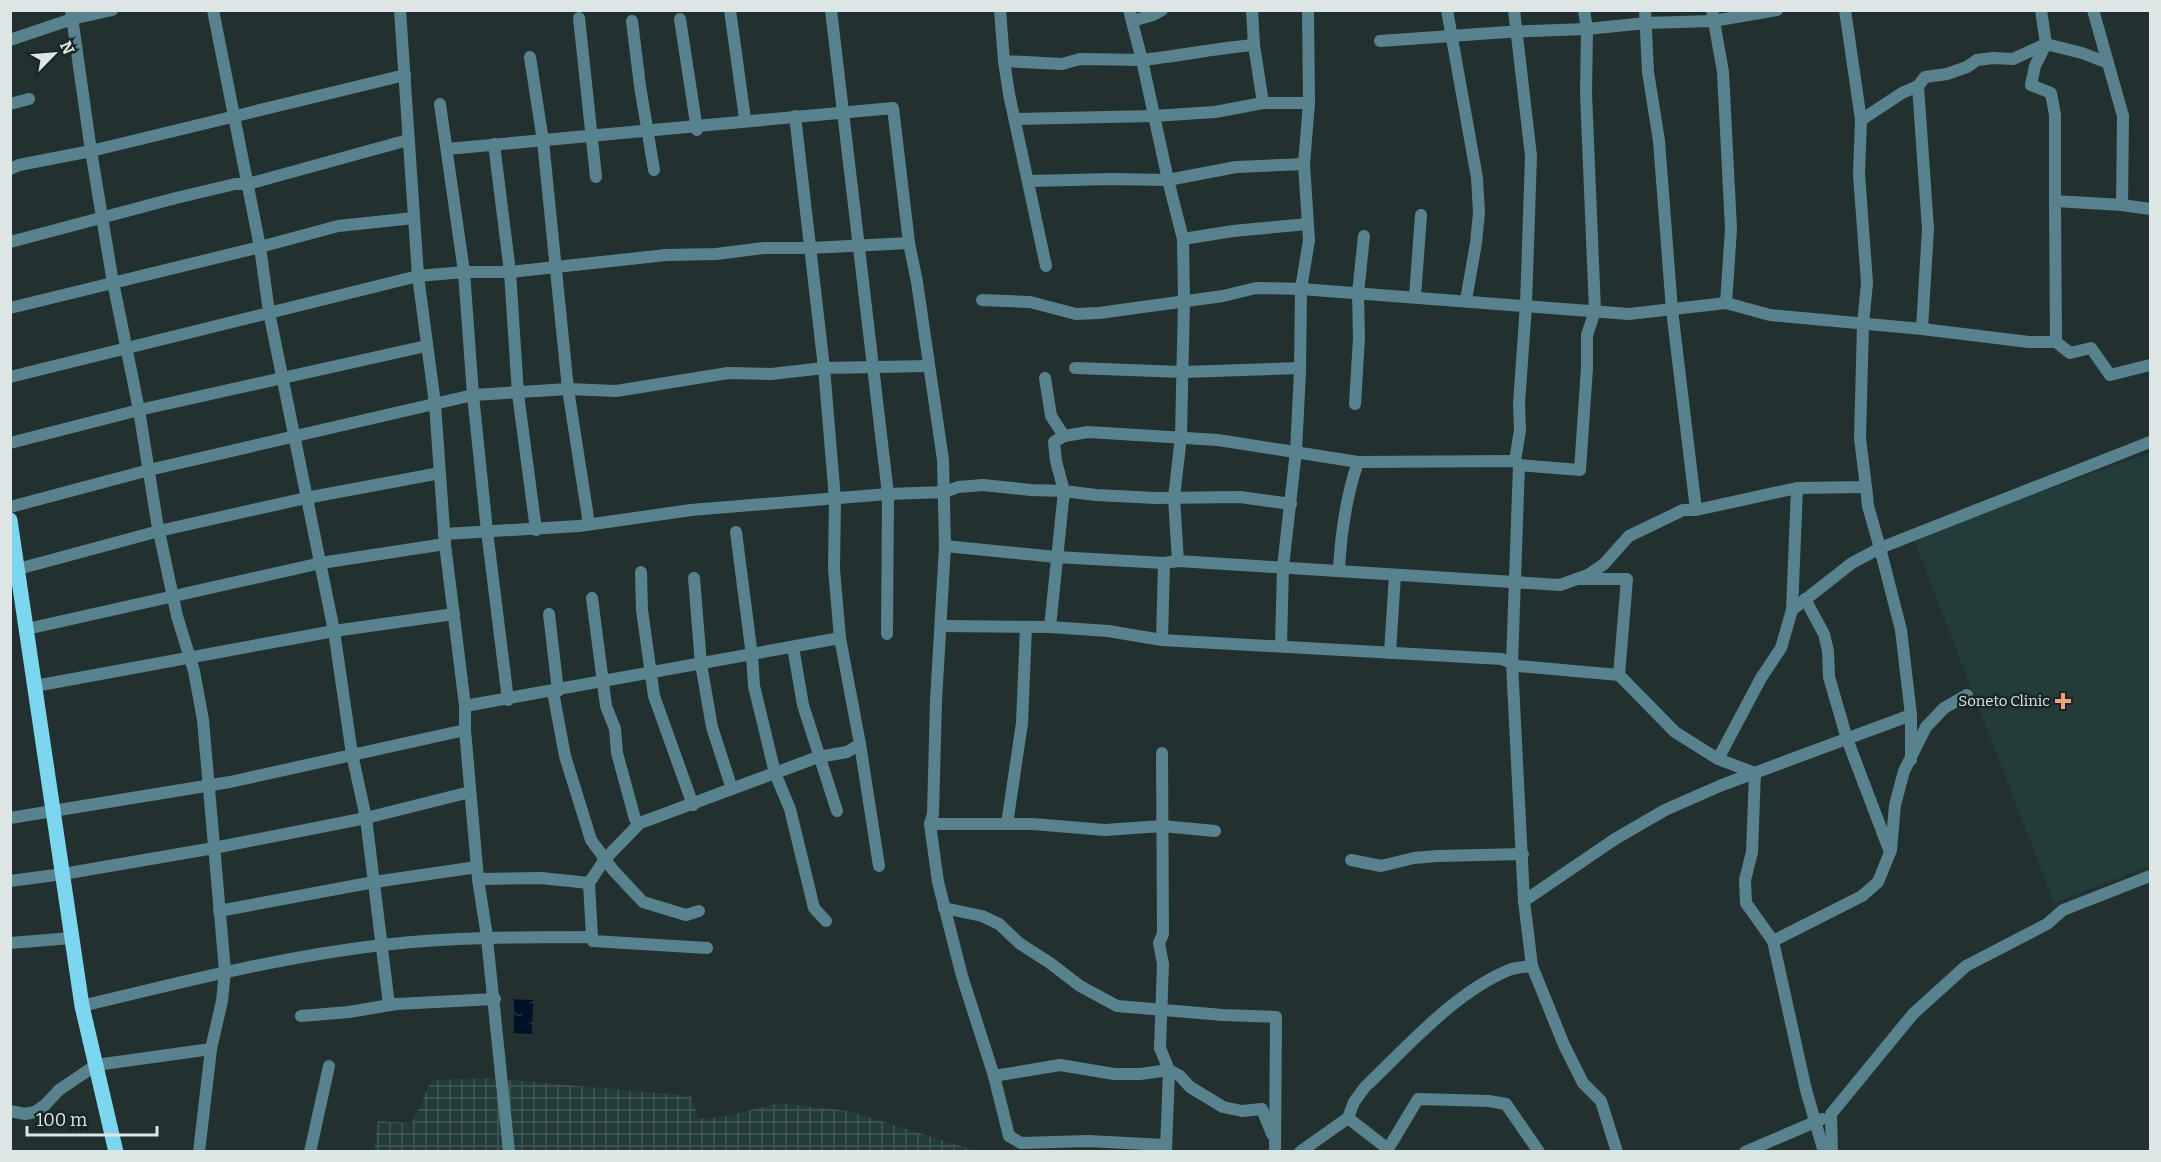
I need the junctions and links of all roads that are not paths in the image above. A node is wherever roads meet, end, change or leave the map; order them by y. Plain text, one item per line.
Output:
1 (112, 10) edge
2 (213, 10) edge
3 (400, 10) edge
4 (730, 10) edge
5 (831, 10) edge
6 (1000, 10) edge
7 (1162, 10) edge
8 (1252, 10) edge
9 (1308, 10) edge
10 (1447, 10) edge
11 (1514, 10) edge
12 (1584, 10) edge
13 (1777, 10) edge
14 (1845, 10) edge
15 (2041, 10) edge
16 (2093, 10) edge
17 (72, 15) edge
18 (1130, 16) edge
19 (1713, 16) edge
20 (1645, 17) edge
21 (579, 18) dead end
22 (680, 19) dead end
23 (632, 21) dead end
24 (1587, 29) junction
25 (1517, 32) junction
26 (1451, 37) junction
27 (10, 40) edge
28 (1380, 41) dead end
29 (2046, 44) junction
30 (1254, 45) junction
31 (530, 57) dead end
32 (1142, 60) junction
33 (1004, 61) junction
34 (2108, 63) junction
35 (405, 75) junction
36 (1918, 86) junction
37 (29, 99) dead end
38 (1263, 103) junction
39 (1309, 103) junction
40 (10, 104) edge
41 (440, 104) dead end
42 (844, 113) junction
43 (795, 116) junction
44 (1153, 116) junction
45 (235, 117) junction
46 (745, 119) dead end
47 (1016, 119) junction
48 (1861, 120) junction
49 (697, 130) dead end
50 (408, 140) junction
51 (543, 141) junction
52 (494, 144) junction
53 (447, 149) junction
54 (92, 151) junction
55 (1304, 164) junction
56 (10, 169) edge
57 (654, 170) dead end
58 (596, 177) dead end
59 (1168, 180) junction
60 (1028, 181) junction
61 (248, 184) junction
62 (2055, 201) junction
63 (2122, 205) junction
64 (2151, 209) edge
65 (1421, 215) dead end
66 (103, 218) junction
67 (414, 218) junction
68 (1308, 224) junction
69 (1364, 236) dead end
70 (1182, 239) junction
71 (10, 242) edge
72 (909, 243) junction
73 (860, 245) junction
74 (260, 247) junction
75 (810, 248) junction
76 (1046, 266) dead end
77 (556, 267) junction
78 (464, 272) junction
79 (510, 272) junction
80 (418, 276) junction
81 (114, 282) junction
82 (1301, 289) junction
83 (1358, 293) junction
84 (1415, 297) junction
85 (982, 300) dead end
86 (1184, 300) junction
87 (1466, 300) junction
88 (1726, 303) junction
89 (1526, 305) junction
90 (10, 308) edge
91 (1672, 310) junction
92 (1595, 311) junction
93 (269, 312) junction
94 (1863, 324) junction
95 (1922, 329) junction
96 (2056, 342) junction
97 (426, 346) junction
98 (127, 347) junction
99 (2151, 365) edge
100 (874, 366) junction
101 (929, 366) junction
102 (824, 368) junction
103 (1076, 368) dead end
104 (1300, 369) junction
105 (1183, 372) junction
106 (10, 377) edge
107 (284, 377) junction
108 (1045, 378) dead end
109 (568, 389) junction
110 (518, 394) junction
111 (473, 395) junction
112 (435, 404) junction
113 (1355, 404) dead end
114 (139, 410) junction
115 (295, 436) junction
116 (1064, 436) junction
117 (1181, 436) junction
118 (2151, 442) edge
119 (10, 443) edge
120 (1296, 452) junction
121 (1358, 462) junction
122 (1517, 463) junction
123 (149, 470) junction
124 (440, 474) junction
125 (1866, 487) junction
126 (1797, 488) junction
127 (1064, 491) junction
128 (945, 492) junction
129 (888, 494) junction
130 (306, 498) junction
131 (1174, 498) junction
132 (835, 499) junction
133 (1291, 504) junction
134 (10, 507) edge
135 (1696, 510) junction
136 (10, 520) edge
137 (589, 524) junction
138 (536, 530) junction
139 (159, 531) junction
140 (487, 531) junction
141 (736, 532) dead end
142 (444, 539) junction
143 (945, 546) junction
144 (1880, 548) junction
145 (1056, 557) junction
146 (1178, 561) junction
147 (321, 563) junction
148 (1164, 563) junction
149 (1283, 567) junction
150 (18, 569) junction
151 (1340, 569) dead end
152 (640, 572) dead end
153 (1395, 574) junction
154 (694, 578) dead end
155 (1575, 579) junction
156 (1515, 583) junction
157 (173, 595) junction
158 (592, 598) dead end
159 (1805, 599) junction
160 (1792, 610) junction
161 (454, 614) junction
162 (549, 614) dead end
163 (941, 626) junction
164 (1026, 627) junction
165 (1050, 627) junction
166 (27, 629) junction
167 (334, 631) junction
168 (887, 634) dead end
169 (840, 639) junction
170 (1162, 640) junction
171 (1281, 646) junction
172 (793, 647) junction
173 (1389, 653) junction
174 (752, 656) junction
175 (1512, 663) junction
176 (701, 664) junction
177 (651, 674) junction
178 (1619, 675) junction
179 (602, 682) junction
180 (35, 686) junction
181 (555, 691) junction
182 (1967, 695) dead end
183 (508, 700) junction
184 (465, 706) junction
185 (1911, 715) junction
186 (465, 730) junction
187 (1847, 739) junction
188 (860, 744) junction
189 (1162, 753) dead end
190 (352, 754) junction
191 (818, 757) junction
192 (1718, 759) junction
193 (1911, 760) junction
194 (775, 773) junction
195 (1755, 773) junction
196 (732, 789) junction
197 (470, 792) junction
198 (693, 805) junction
199 (837, 811) dead end
200 (10, 818) edge
201 (366, 818) junction
202 (640, 823) junction
203 (930, 824) junction
204 (1007, 824) junction
205 (1162, 826) junction
206 (1215, 831) dead end
207 (214, 848) junction
208 (1890, 853) junction
209 (1523, 854) junction
210 (605, 859) junction
211 (1351, 860) dead end
212 (879, 866) dead end
213 (479, 873) junction
214 (63, 874) junction
215 (2151, 876) edge
216 (10, 881) edge
217 (374, 882) junction
218 (589, 883) junction
219 (1524, 901) junction
220 (944, 908) junction
221 (219, 911) junction
222 (699, 911) dead end
223 (826, 921) dead end
224 (487, 937) junction
225 (592, 937) junction
226 (72, 938) junction
227 (1773, 941) junction
228 (10, 943) edge
229 (382, 945) junction
230 (708, 948) dead end
231 (1532, 966) junction
232 (225, 971) junction
233 (495, 999) dead end
234 (388, 1005) junction
235 (82, 1006) junction
236 (1161, 1010) junction
237 (301, 1016) dead end
238 (211, 1049) junction
239 (96, 1065) junction
240 (329, 1065) dead end
241 (1170, 1070) junction
242 (994, 1076) junction
243 (10, 1111) edge
244 (1831, 1114) junction
245 (1348, 1118) junction
246 (1816, 1124) junction
247 (1089, 1146) edge
248 (1275, 1146) edge
249 (1021, 1147) edge
250 (1166, 1148) edge
251 (1388, 1150) edge
252 (116, 1152) edge
253 (199, 1152) edge
254 (310, 1152) edge
255 (509, 1152) edge
256 (1300, 1152) edge
257 (1539, 1152) edge
258 (1617, 1152) edge
259 (1745, 1152) edge
260 (1824, 1152) edge
261 (1832, 1152) edge

1 - 17 street
2 - 45 street
3 - 35 street
4 - 46 street
5 - 42 street
6 - 33 street
7 - 18 street
8 - 30 street
9 - 39 street
10 - 26 street
11 - 25 street
12 - 24 street
13 - 19 street
14 - 48 street
15 - 29 street
16 - 34 street
17 - 27 street
17 - 54 street
18 - 32 street
19 - 20 street
19 - 88 street
20 - 24 street
20 - 91 street
21 - 58 street
22 - 49 street
23 - 57 street
24 - 25 street
24 - 92 street
25 - 26 street
25 - 89 street
26 - 28 street
26 - 87 street
29 - 34 street
29 - 36 street
29 - 62 street
30 - 32 street
30 - 38 street
31 - 51 street
32 - 33 street
32 - 44 street
33 - 47 street
34 - 63 street
35 - 45 street
35 - 50 street
36 - 48 street
36 - 95 street
37 - 40 street
38 - 39 street
38 - 44 street
39 - 55 street
41 - 53 street
42 - 43 street
42 - 72 street
42 - 73 street
43 - 51 street
43 - 75 street
44 - 47 street
44 - 59 street
45 - 54 street
45 - 61 street
47 - 60 street
48 - 94 street
50 - 61 street
50 - 67 street
51 - 52 street
51 - 77 street
52 - 53 street
52 - 79 street
53 - 78 street
54 - 56 street
54 - 66 street
55 - 59 street
55 - 68 street
59 - 60 street
59 - 70 street
60 - 76 street
61 - 66 street
61 - 74 street
62 - 63 street
62 - 96 street
63 - 64 street
65 - 84 street
66 - 71 street
66 - 81 street
67 - 74 street
67 - 80 street
68 - 70 street
68 - 82 street
69 - 83 street
70 - 86 street
72 - 73 street
72 - 101 street
73 - 75 street
73 - 100 street
74 - 81 street
74 - 93 street
75 - 77 street
75 - 102 street
77 - 79 street
77 - 109 street
78 - 79 street
78 - 80 street
78 - 111 street
79 - 110 street
80 - 93 street
80 - 97 street
81 - 90 street
81 - 98 street
82 - 83 street
82 - 86 street
82 - 89 street
82 - 104 street
83 - 84 street
83 - 113 street
84 - 87 street
85 - 86 street
86 - 105 street
87 - 89 street
88 - 91 street
88 - 94 street
89 - 92 street
89 - 122 street
91 - 92 street
91 - 135 street
92 - 122 street
93 - 98 street
93 - 107 street
94 - 95 street
94 - 125 street
95 - 96 street
96 - 99 street
97 - 107 street
97 - 112 street
98 - 106 street
98 - 114 street
100 - 101 street
100 - 102 street
100 - 129 street
101 - 128 street
102 - 109 street
102 - 132 street
103 - 105 street
104 - 105 street
104 - 120 street
105 - 117 street
107 - 114 street
107 - 115 street
108 - 116 street
109 - 110 street
109 - 137 street
110 - 111 street
110 - 138 street
111 - 112 street
111 - 140 street
112 - 115 street
112 - 124 street
114 - 119 street
114 - 123 street
115 - 123 street
115 - 130 street
116 - 117 street
116 - 127 street
117 - 120 street
117 - 131 street
118 - 144 street
120 - 121 street
120 - 133 street
121 - 122 street
121 - 151 street
122 - 156 street
123 - 134 street
123 - 139 street
124 - 130 street
124 - 142 street
125 - 126 street
125 - 144 street
126 - 135 street
126 - 160 street
127 - 128 street
127 - 131 street
127 - 145 street
128 - 129 street
128 - 143 street
129 - 132 street
129 - 168 street
130 - 139 street
130 - 147 street
131 - 133 street
131 - 146 street
132 - 137 street
132 - 169 street
133 - 149 street
135 - 155 street
136 - 150 main road
137 - 138 street
138 - 140 street
139 - 150 street
139 - 157 street
140 - 142 street
140 - 183 street
141 - 174 street
142 - 147 street
142 - 161 street
143 - 145 street
143 - 163 street
144 - 159 street
144 - 185 street
145 - 148 street
145 - 165 street
146 - 148 street
146 - 149 street
147 - 157 street
147 - 167 street
148 - 170 street
149 - 153 street
149 - 171 street
150 - 166 main road
152 - 177 street
153 - 156 street
153 - 173 street
154 - 176 street
155 - 156 street
155 - 178 street
156 - 175 street
157 - 166 street
157 - 207 street
158 - 179 street
159 - 160 street
159 - 187 street
160 - 192 street
161 - 167 street
161 - 184 street
162 - 181 street
163 - 164 street
163 - 203 street
164 - 165 street
164 - 204 street
165 - 170 street
166 - 180 main road
167 - 180 street
167 - 190 street
169 - 172 street
169 - 188 street
170 - 171 street
171 - 173 street
172 - 174 street
172 - 191 street
173 - 175 street
174 - 176 street
174 - 194 street
175 - 178 street
175 - 209 street
176 - 177 street
176 - 196 street
177 - 179 street
177 - 198 street
178 - 192 street
179 - 181 street
179 - 202 street
180 - 214 main road
181 - 183 street
181 - 210 street
182 - 193 street
183 - 184 street
184 - 186 street
185 - 187 street
185 - 193 street
186 - 190 street
186 - 197 street
187 - 195 street
187 - 208 street
188 - 191 street
188 - 212 street
189 - 205 street
190 - 200 street
190 - 201 street
191 - 194 street
191 - 199 street
192 - 195 street
193 - 208 street
194 - 196 street
194 - 223 street
195 - 219 street
195 - 227 street
196 - 198 street
197 - 201 street
197 - 213 street
198 - 202 street
201 - 207 street
201 - 217 street
202 - 210 street
203 - 204 street
203 - 220 street
204 - 205 street
205 - 206 street
205 - 236 street
207 - 214 street
207 - 221 street
208 - 227 street
209 - 211 street
209 - 219 street
210 - 218 street
210 - 222 street
213 - 217 street
213 - 218 street
213 - 224 street
213 - 255 street
214 - 216 street
214 - 226 main road
215 - 244 street
217 - 221 street
217 - 229 street
218 - 225 street
219 - 231 street
220 - 236 street
220 - 242 street
221 - 232 street
224 - 225 street
224 - 229 street
225 - 230 street
226 - 228 street
226 - 235 main road
227 - 246 street
229 - 232 street
229 - 234 street
231 - 245 street
231 - 258 street
232 - 235 street
232 - 238 street
233 - 234 street
234 - 237 street
235 - 239 main road
236 - 241 street
236 - 248 street
238 - 239 street
238 - 253 street
239 - 243 street
239 - 252 main road
240 - 254 street
241 - 242 street
241 - 248 street
241 - 250 street
242 - 249 street
244 - 246 street
244 - 261 street
245 - 251 street
245 - 256 street
246 - 259 street
246 - 260 street
247 - 249 street
247 - 250 street
251 - 257 street

